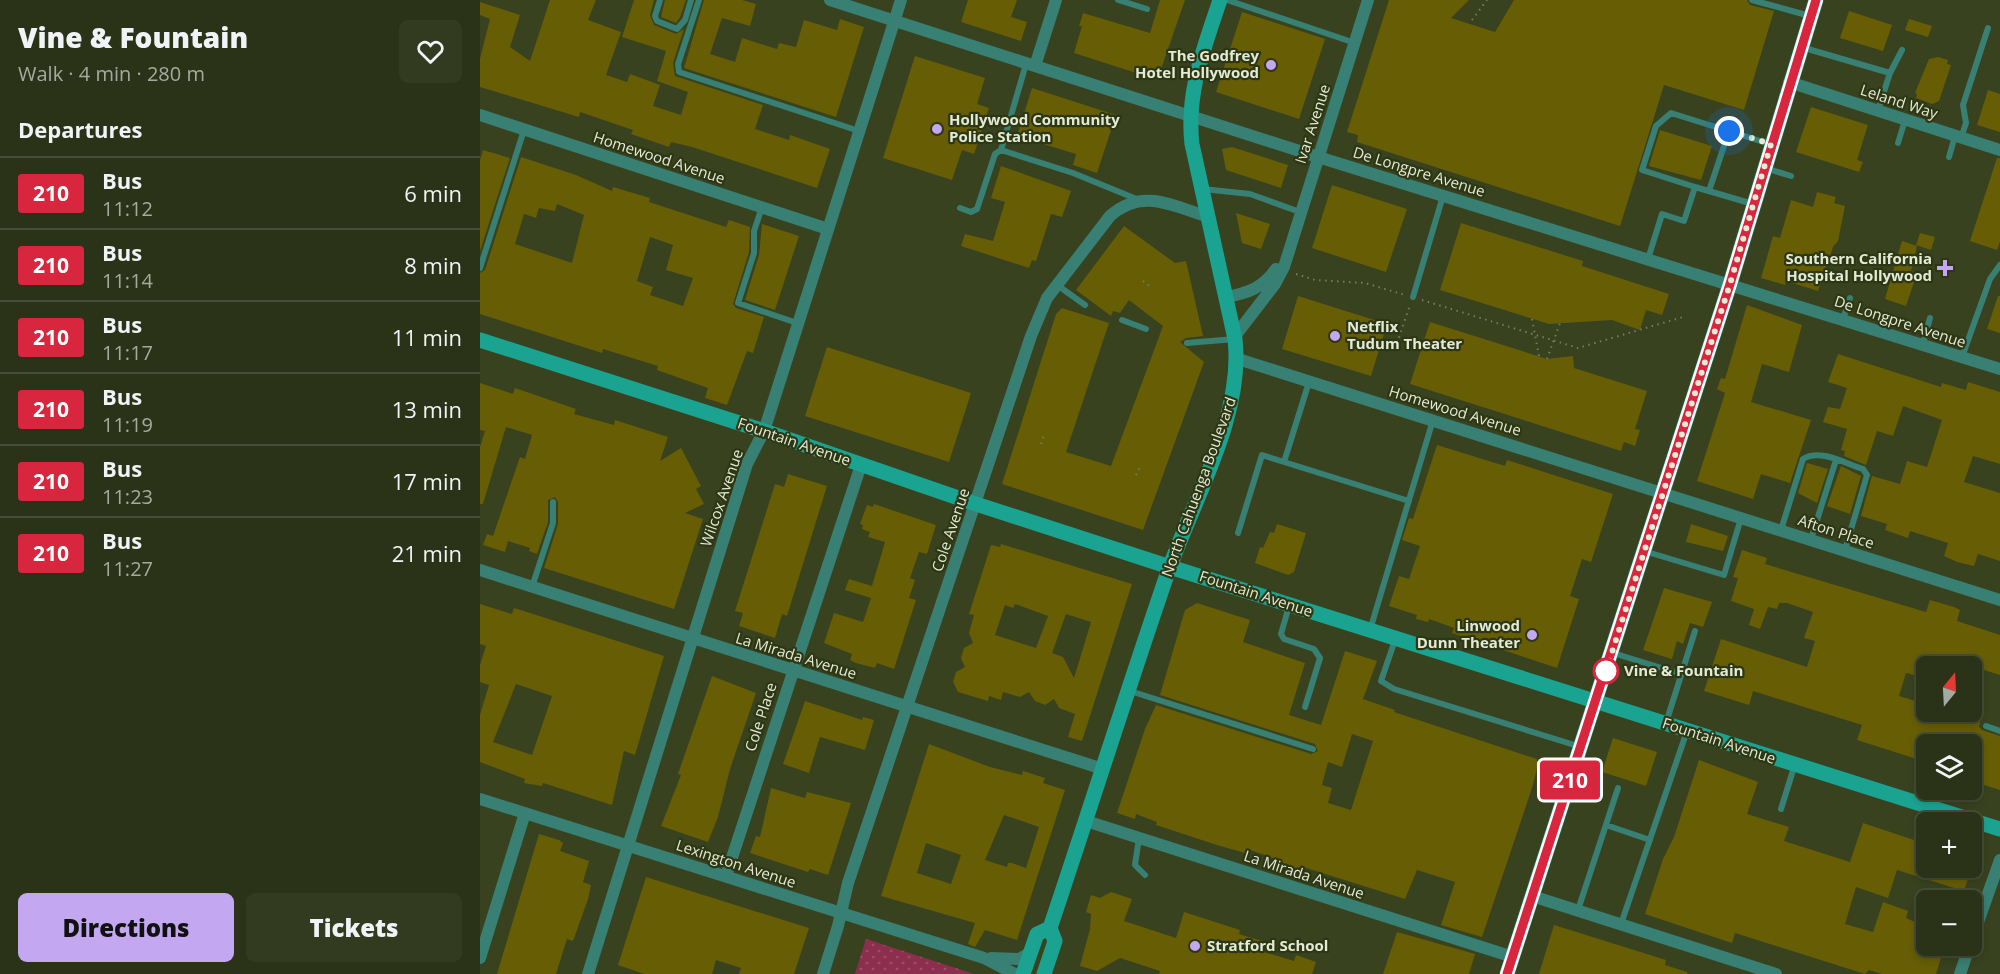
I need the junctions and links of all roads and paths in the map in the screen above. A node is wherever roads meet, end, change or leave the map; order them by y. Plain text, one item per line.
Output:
1 (660, 0) edge
2 (691, 0) edge
3 (699, 0) edge
4 (830, 0) edge
5 (901, 0) edge
6 (1056, 0) edge
7 (1118, 0) edge
8 (1220, 0) edge
9 (1227, 0) edge
10 (1368, 0) edge
11 (1487, 0) edge
12 (1752, 0) edge
13 (1816, 0) edge
14 (1148, 9) dead end
15 (1811, 16) junction
16 (1472, 20) dead end
17 (895, 21) junction
18 (1988, 28) dead end
19 (1355, 43) junction
20 (1801, 46) junction
21 (1902, 50) dead end
22 (1030, 65) junction
23 (1890, 73) junction
24 (1789, 82) junction
25 (1878, 111) junction
26 (480, 115) edge
27 (1189, 116) junction
28 (1905, 120) junction
29 (524, 130) junction
30 (859, 131) junction
31 (1729, 131) junction
32 (1958, 137) junction
33 (1898, 143) dead end
34 (1771, 144) junction
35 (1001, 150) junction
36 (2000, 150) edge
37 (1318, 157) junction
38 (1949, 157) dead end
39 (1764, 167) junction
40 (1791, 176) dead end
41 (1695, 187) junction
42 (1202, 189) junction
43 (1709, 191) junction
44 (1444, 196) junction
45 (1139, 200) junction
46 (1753, 204) junction
47 (762, 207) junction
48 (960, 208) dead end
49 (1300, 212) junction
50 (1209, 217) junction
51 (828, 229) junction
52 (1286, 256) junction
53 (1648, 258) junction
54 (2000, 266) edge
55 (480, 268) edge
56 (1294, 274) dead end
57 (1143, 281) dead end
58 (1730, 284) junction
59 (1057, 285) junction
60 (1151, 287) dead end
61 (1226, 297) junction
62 (1413, 297) junction
63 (1850, 298) dead end
64 (1085, 306) dead end
65 (1683, 317) dead end
66 (1930, 318) dead end
67 (1532, 319) dead end
68 (1843, 319) junction
69 (1122, 320) dead end
70 (798, 323) junction
71 (1560, 323) dead end
72 (1146, 329) dead end
73 (1235, 337) junction
74 (480, 340) edge
75 (1187, 343) dead end
76 (1923, 344) junction
77 (1395, 350) dead end
78 (1539, 356) dead end
79 (1962, 357) junction
80 (1238, 359) junction
81 (1547, 359) dead end
82 (2000, 369) edge
83 (1309, 381) junction
84 (1434, 420) junction
85 (764, 431) junction
86 (1044, 435) dead end
87 (1041, 444) dead end
88 (1836, 460) junction
89 (1284, 462) junction
90 (861, 465) junction
91 (1140, 465) dead end
92 (1136, 475) dead end
93 (1663, 491) junction
94 (1409, 501) junction
95 (553, 502) dead end
96 (976, 504) junction
97 (1742, 517) junction
98 (1781, 530) junction
99 (1238, 533) dead end
100 (1812, 539) junction
101 (1845, 550) junction
102 (1644, 551) junction
103 (1170, 567) junction
104 (480, 570) edge
105 (532, 587) junction
106 (2000, 600) edge
107 (1290, 605) junction
108 (1370, 630) junction
109 (1695, 631) dead end
110 (1395, 638) junction
111 (692, 639) junction
112 (1612, 652) junction
113 (792, 670) junction
114 (1681, 674) junction
115 (1129, 691) junction
116 (1596, 702) junction
117 (906, 707) junction
118 (1305, 707) dead end
119 (1666, 723) junction
120 (1986, 726) dead end
121 (1687, 730) junction
122 (2000, 730) edge
123 (1581, 747) junction
124 (1313, 749) dead end
125 (1795, 764) junction
126 (1103, 769) junction
127 (1618, 788) dead end
128 (480, 799) edge
129 (1781, 809) dead end
130 (525, 813) junction
131 (1086, 821) junction
132 (1605, 825) junction
133 (2000, 829) edge
134 (1139, 838) junction
135 (1650, 840) junction
136 (628, 845) junction
137 (2000, 860) edge
138 (1145, 875) dead end
139 (726, 876) junction
140 (1532, 896) junction
141 (1982, 910) edge
142 (1578, 911) junction
143 (842, 913) junction
144 (1621, 924) junction
145 (1050, 928) junction
146 (1030, 953) junction
147 (1966, 956) edge
148 (1513, 957) junction
149 (480, 958) edge
150 (984, 958) junction
151 (1048, 971) edge
152 (588, 974) edge
153 (823, 974) edge
154 (1016, 974) edge
155 (1023, 974) edge
156 (1507, 974) edge
157 (1776, 974) edge
158 (1960, 974) edge

1 - 2 lane
3 - 30 lane
4 - 17 street, De Longpre Avenue
5 - 17 street, Wilcox Avenue
6 - 22 street
7 - 14 lane
8 - 27 main road, North Cahuenga Boulevard
9 - 19 lane
10 - 19 street, Ivar Avenue
11 - 16 path
12 - 15 lane
13 - 15 main road
15 - 20 main road
17 - 22 street, De Longpre Avenue
17 - 30 street, Wilcox Avenue
18 - 32 lane
19 - 37 street, Ivar Avenue
20 - 23 lane
20 - 24 main road
21 - 23 lane
22 - 27 street, De Longpre Avenue
22 - 35 lane
23 - 25 lane
24 - 25 street, Leland Way
24 - 34 main road
25 - 28 street, Leland Way
26 - 29 street, Homewood Avenue
27 - 37 street, De Longpre Avenue
27 - 42 main road, North Cahuenga Boulevard
28 - 32 street, Leland Way
28 - 33 lane
29 - 47 street, Homewood Avenue
29 - 55 lane
30 - 51 street, Wilcox Avenue
31 - 34 lane
31 - 41 lane
31 - 43 lane
32 - 36 street, Leland Way
32 - 38 lane
34 - 39 main road
35 - 45 lane
35 - 48 lane
37 - 44 street, De Longpre Avenue
37 - 49 street, Ivar Avenue
39 - 40 lane
39 - 46 main road
41 - 43 lane
41 - 53 lane
42 - 49 lane
42 - 50 main road, North Cahuenga Boulevard
43 - 46 lane
44 - 53 street, De Longpre Avenue
44 - 62 lane
45 - 50 street
45 - 59 street, Cole Avenue
46 - 58 main road
47 - 51 street, Homewood Avenue
47 - 70 lane
49 - 52 street, Ivar Avenue
50 - 61 main road, North Cahuenga Boulevard
51 - 70 street, Wilcox Avenue
52 - 61 street, Ivar Avenue
52 - 73 street, Ivar Avenue
53 - 58 street, De Longpre Avenue
54 - 79 lane
56 - 62 path
57 - 60 path
58 - 68 street, De Longpre Avenue
58 - 93 main road
59 - 64 lane
59 - 96 street, Cole Avenue
61 - 73 main road, North Cahuenga Boulevard
62 - 65 path
62 - 77 path
63 - 68 lane
66 - 76 lane
67 - 78 path
68 - 76 street, De Longpre Avenue
69 - 72 lane
70 - 85 street, Wilcox Avenue
71 - 81 path
73 - 75 lane
73 - 80 main road, North Cahuenga Boulevard
74 - 85 main road, Fountain Avenue
76 - 79 street, De Longpre Avenue
79 - 82 street, De Longpre Avenue
80 - 83 street, Homewood Avenue
80 - 103 main road, North Cahuenga Boulevard
83 - 84 street, Homewood Avenue
83 - 89 lane
84 - 93 street, Homewood Avenue
84 - 94 lane
85 - 90 main road, Fountain Avenue
85 - 111 street, Wilcox Avenue
86 - 87 path
88 - 98 lane
88 - 100 lane
88 - 101 lane
89 - 94 lane
89 - 99 lane
90 - 96 main road, Fountain Avenue
90 - 113 street, Cole Place
91 - 92 path
93 - 97 street, Afton Place
93 - 102 main road
94 - 108 lane
95 - 105 lane
96 - 103 main road, Fountain Avenue
96 - 117 street, Cole Avenue
97 - 98 street, Afton Place
97 - 102 lane
98 - 100 street, Afton Place
100 - 101 street, Afton Place
101 - 106 street, Afton Place
102 - 112 main road
103 - 107 main road, Fountain Avenue
103 - 115 main road, North Cahuenga Boulevard
104 - 105 street, La Mirada Avenue
105 - 111 street, La Mirada Avenue
107 - 108 main road, Fountain Avenue
107 - 118 lane
108 - 110 main road, Fountain Avenue
109 - 114 lane
110 - 116 main road, Fountain Avenue
110 - 123 lane
111 - 113 street, La Mirada Avenue
111 - 136 street, Wilcox Avenue
112 - 114 lane
112 - 116 main road
113 - 117 street, La Mirada Avenue
113 - 139 street, Cole Place
114 - 119 lane
115 - 124 lane
115 - 126 main road, North Cahuenga Boulevard
116 - 119 main road, Fountain Avenue
116 - 123 main road
117 - 126 street, La Mirada Avenue
117 - 143 street, Cole Avenue
119 - 121 main road, Fountain Avenue
120 - 122 lane
121 - 125 main road, Fountain Avenue
121 - 135 lane
123 - 140 main road
125 - 129 lane
125 - 133 main road, Fountain Avenue
126 - 131 main road, North Cahuenga Boulevard
127 - 132 lane
128 - 130 street, Lexington Avenue
130 - 136 street, Lexington Avenue
130 - 149 street
131 - 134 street, La Mirada Avenue
131 - 145 main road, North Cahuenga Boulevard
132 - 135 lane
132 - 142 lane
134 - 138 lane
134 - 148 street, La Mirada Avenue
135 - 144 lane
136 - 139 street, Lexington Avenue
136 - 152 street, Wilcox Avenue
137 - 141 street
139 - 143 street, Lexington Avenue
140 - 142 street
140 - 148 main road
142 - 144 street
143 - 150 street, Lexington Avenue
143 - 153 street, Cole Avenue
144 - 157 street
145 - 146 main road, North Cahuenga Boulevard
145 - 151 main road, North Cahuenga Boulevard
146 - 150 street, Lexington Avenue
146 - 155 main road, North Cahuenga Boulevard
147 - 158 street
148 - 156 main road
150 - 154 street, Lexington Avenue

